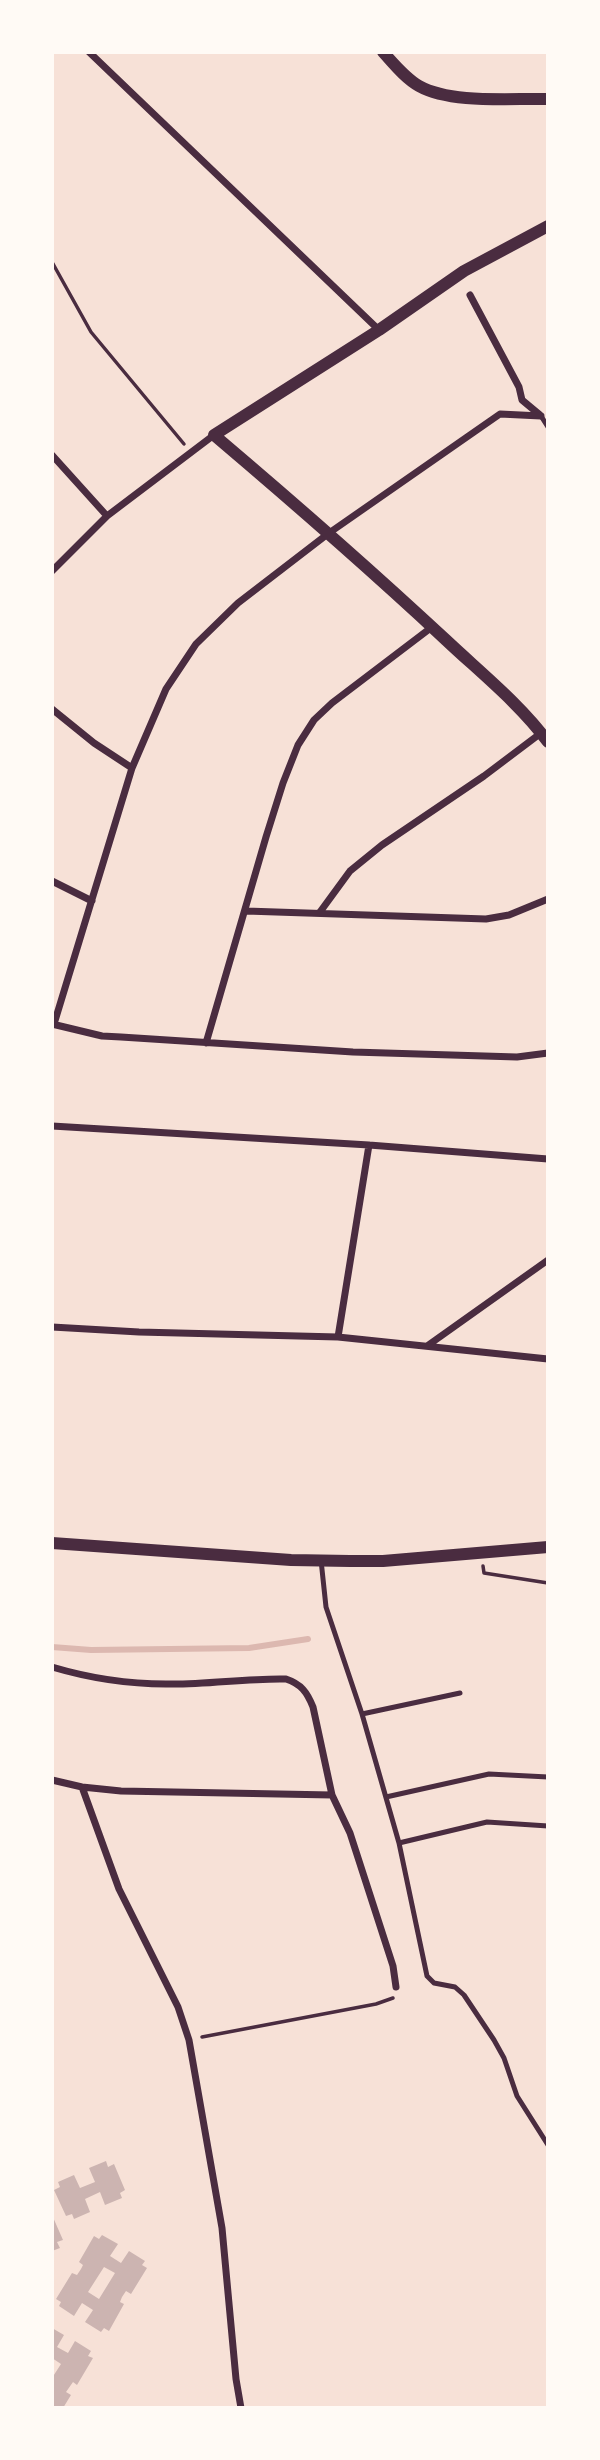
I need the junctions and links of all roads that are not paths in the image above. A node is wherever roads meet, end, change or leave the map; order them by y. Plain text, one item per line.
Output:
1 (89, 52) edge
2 (383, 52) edge
3 (548, 99) edge
4 (548, 226) edge
5 (470, 295) dead end
6 (379, 330) junction
7 (541, 416) junction
8 (548, 427) edge
9 (214, 435) junction
10 (52, 455) edge
11 (107, 516) junction
12 (330, 533) junction
13 (52, 571) edge
14 (432, 627) junction
15 (52, 709) edge
16 (544, 738) edge
17 (132, 768) junction
18 (52, 881) edge
19 (548, 899) edge
20 (92, 901) junction
21 (246, 911) junction
22 (320, 912) junction
23 (53, 1024) edge
24 (206, 1043) junction
25 (548, 1053) edge
26 (52, 1126) edge
27 (369, 1145) junction
28 (548, 1159) edge
29 (548, 1260) edge
30 (52, 1327) edge
31 (338, 1337) junction
32 (427, 1346) junction
33 (548, 1359) edge
34 (52, 1543) edge
35 (548, 1548) edge
36 (321, 1560) junction
37 (52, 1667) edge
38 (460, 1693) dead end
39 (362, 1713) junction
40 (548, 1777) edge
41 (52, 1780) edge
42 (82, 1787) junction
43 (332, 1795) junction
44 (386, 1797) junction
45 (548, 1826) edge
46 (399, 1843) junction
47 (396, 1987) road end
48 (548, 2145) edge
49 (241, 2407) edge

1 - 6 street
2 - 3 street
4 - 6 street
5 - 7 street
6 - 9 street
7 - 8 lane
7 - 12 street
9 - 11 street
9 - 12 street
10 - 11 street
11 - 13 street
12 - 14 street
12 - 17 street
14 - 16 street
14 - 21 street
15 - 17 street
16 - 22 street
17 - 20 street
18 - 20 street
19 - 22 street
20 - 23 street
21 - 22 street
21 - 24 street
23 - 24 street
24 - 25 street
26 - 27 street
27 - 28 street
27 - 31 street
29 - 32 street
30 - 31 street
31 - 32 street
32 - 33 street
34 - 36 street
35 - 36 street
36 - 39 lane
37 - 43 street
38 - 39 lane
39 - 44 lane
40 - 44 lane
41 - 42 street
42 - 43 street
42 - 49 street
43 - 47 street
44 - 46 lane
45 - 46 lane
46 - 48 lane

